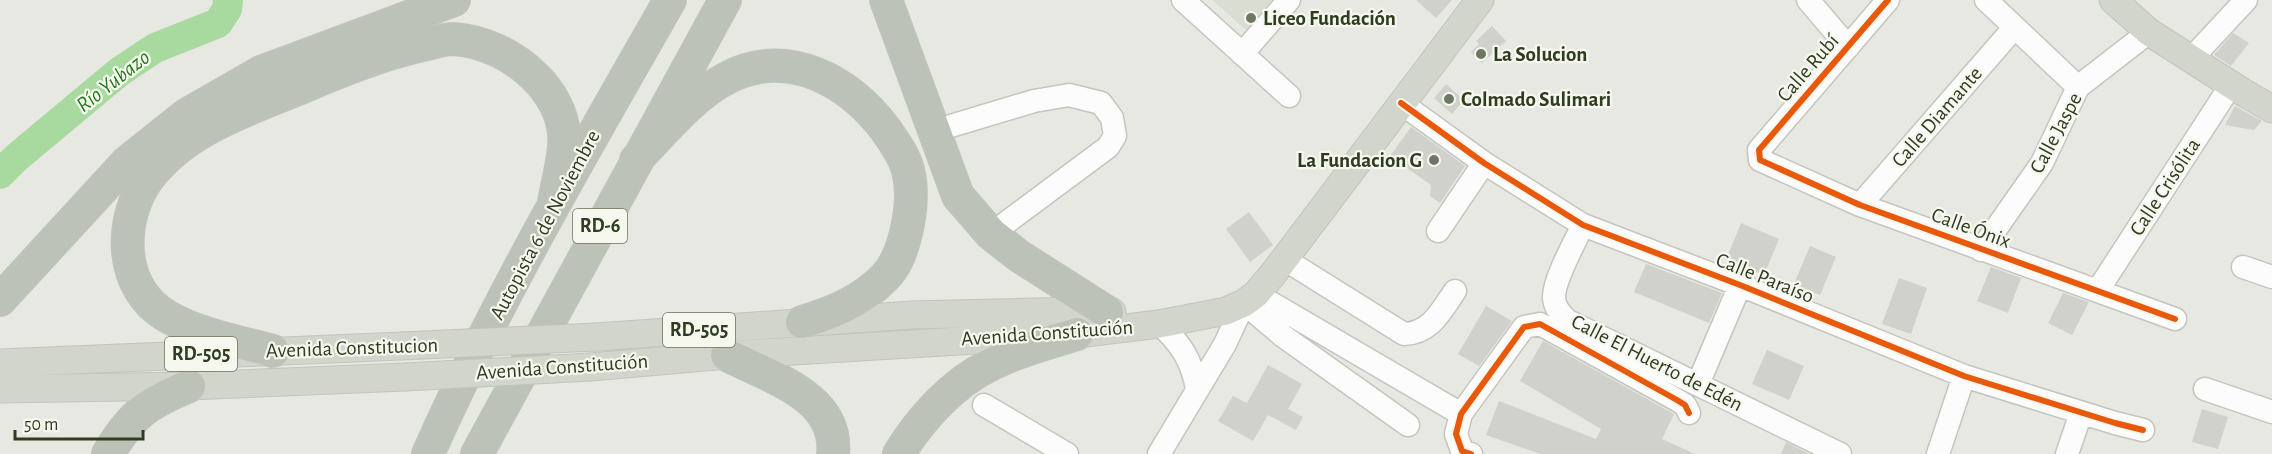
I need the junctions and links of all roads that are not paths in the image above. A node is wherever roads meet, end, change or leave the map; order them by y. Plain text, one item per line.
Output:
1 (454, 0) edge
2 (670, 0) edge
3 (725, 0) edge
4 (886, 0) edge
5 (1183, 0) edge
6 (1289, 0) edge
7 (1480, 0) edge
8 (1808, 0) edge
9 (1888, 0) edge
10 (1986, 0) edge
11 (2113, 0) edge
12 (2246, 0) edge
13 (2014, 28) junction
14 (2149, 32) junction
15 (1848, 47) junction
16 (1242, 54) junction
17 (2191, 59) junction
18 (2231, 85) junction
19 (2078, 87) junction
20 (1289, 96) dead end
21 (1401, 103) junction
22 (2272, 109) edge
23 (934, 131) junction
24 (636, 160) junction
25 (1760, 160) joint
26 (1484, 163) junction
27 (554, 202) junction
28 (1860, 205) junction
29 (1583, 225) junction
30 (1438, 231) dead end
31 (992, 234) junction
32 (1981, 250) junction
33 (1284, 259) junction
34 (2243, 267) dead end
35 (2272, 277) edge
36 (1740, 285) junction
37 (2098, 290) junction
38 (1455, 291) dead end
39 (1250, 299) junction
40 (0, 300) edge
41 (1107, 312) junction
42 (2175, 319) dead end
43 (802, 322) junction
44 (1159, 324) junction
45 (1077, 334) junction
46 (596, 337) joint
47 (273, 351) junction
48 (727, 355) junction
49 (0, 363) edge
50 (1964, 376) junction
51 (1698, 384) junction
52 (189, 386) junction
53 (0, 389) edge
54 (1197, 389) junction
55 (2205, 389) dead end
56 (984, 405) dead end
57 (2272, 411) edge
58 (1689, 413) dead end
59 (2081, 413) junction
60 (1461, 414) junction
61 (1408, 425) dead end
62 (2143, 430) dead end
63 (108, 454) edge
64 (428, 454) edge
65 (477, 454) edge
66 (833, 454) edge
67 (899, 454) edge
68 (1067, 454) edge
69 (1159, 454) edge
70 (1471, 454) edge
71 (1840, 454) edge
72 (1938, 454) edge
73 (2067, 454) edge

1 - 40 highway
2 - 27 highway, Autopista 6 de Noviembre / RD-6
3 - 24 highway, RD-6
4 - 23 highway
5 - 16 street
6 - 16 street
7 - 21 main road
8 - 15 street
9 - 15 street, Calle Rubí
10 - 13 street
11 - 14 main road
12 - 17 street
13 - 19 street
13 - 28 street, Calle Diamante
14 - 17 main road
14 - 19 street, Calle Jaspe
15 - 25 street, Calle Rubí
16 - 20 street
17 - 18 main road
18 - 22 main road
18 - 37 street, Calle Crisólita
19 - 32 street, Calle Jaspe
21 - 26 street, Calle Paraíso
21 - 33 main road
23 - 31 highway
23 - 31 street
24 - 43 highway
24 - 65 highway, RD-6
25 - 28 street, Calle Ónix
26 - 29 street, Calle Paraíso
26 - 30 street
27 - 47 highway
27 - 64 highway, Autopista 6 de Noviembre / RD-6
28 - 32 street, Calle Ónix
29 - 36 street, Calle Paraíso
29 - 51 street, Calle El Huerto de Edén
31 - 41 highway
32 - 37 street, Calle Ónix
33 - 38 street
33 - 39 main road
34 - 35 street
36 - 50 street, Calle Paraíso
36 - 51 street
37 - 42 street, Calle Ónix
39 - 44 main road, Avenida Constitución / RD-505
39 - 54 street
39 - 60 street
39 - 61 street
41 - 43 main road, Avenida Constitución / RD-505
41 - 44 main road, Avenida Constitución / RD-505
43 - 46 main road, Avenida Constitución / RD-505
44 - 45 main road, Avenida Constitución / RD-505
44 - 54 street
45 - 48 main road, Avenida Constitución / RD-505
45 - 67 highway
46 - 47 main road, Avenida Constitucion / RD-505, bridge
47 - 49 main road, Avenida Constitucion / RD-505
48 - 52 main road, Avenida Constitución / RD-505, bridge
48 - 66 highway
50 - 59 street, Calle Paraíso
50 - 72 street
51 - 71 street, Calle El Huerto de Edén
52 - 53 main road, Avenida Constitución / RD-505
52 - 63 highway
54 - 69 street
55 - 57 street
56 - 68 street
58 - 60 street
59 - 62 street, Calle Paraíso
59 - 73 street
60 - 70 street

